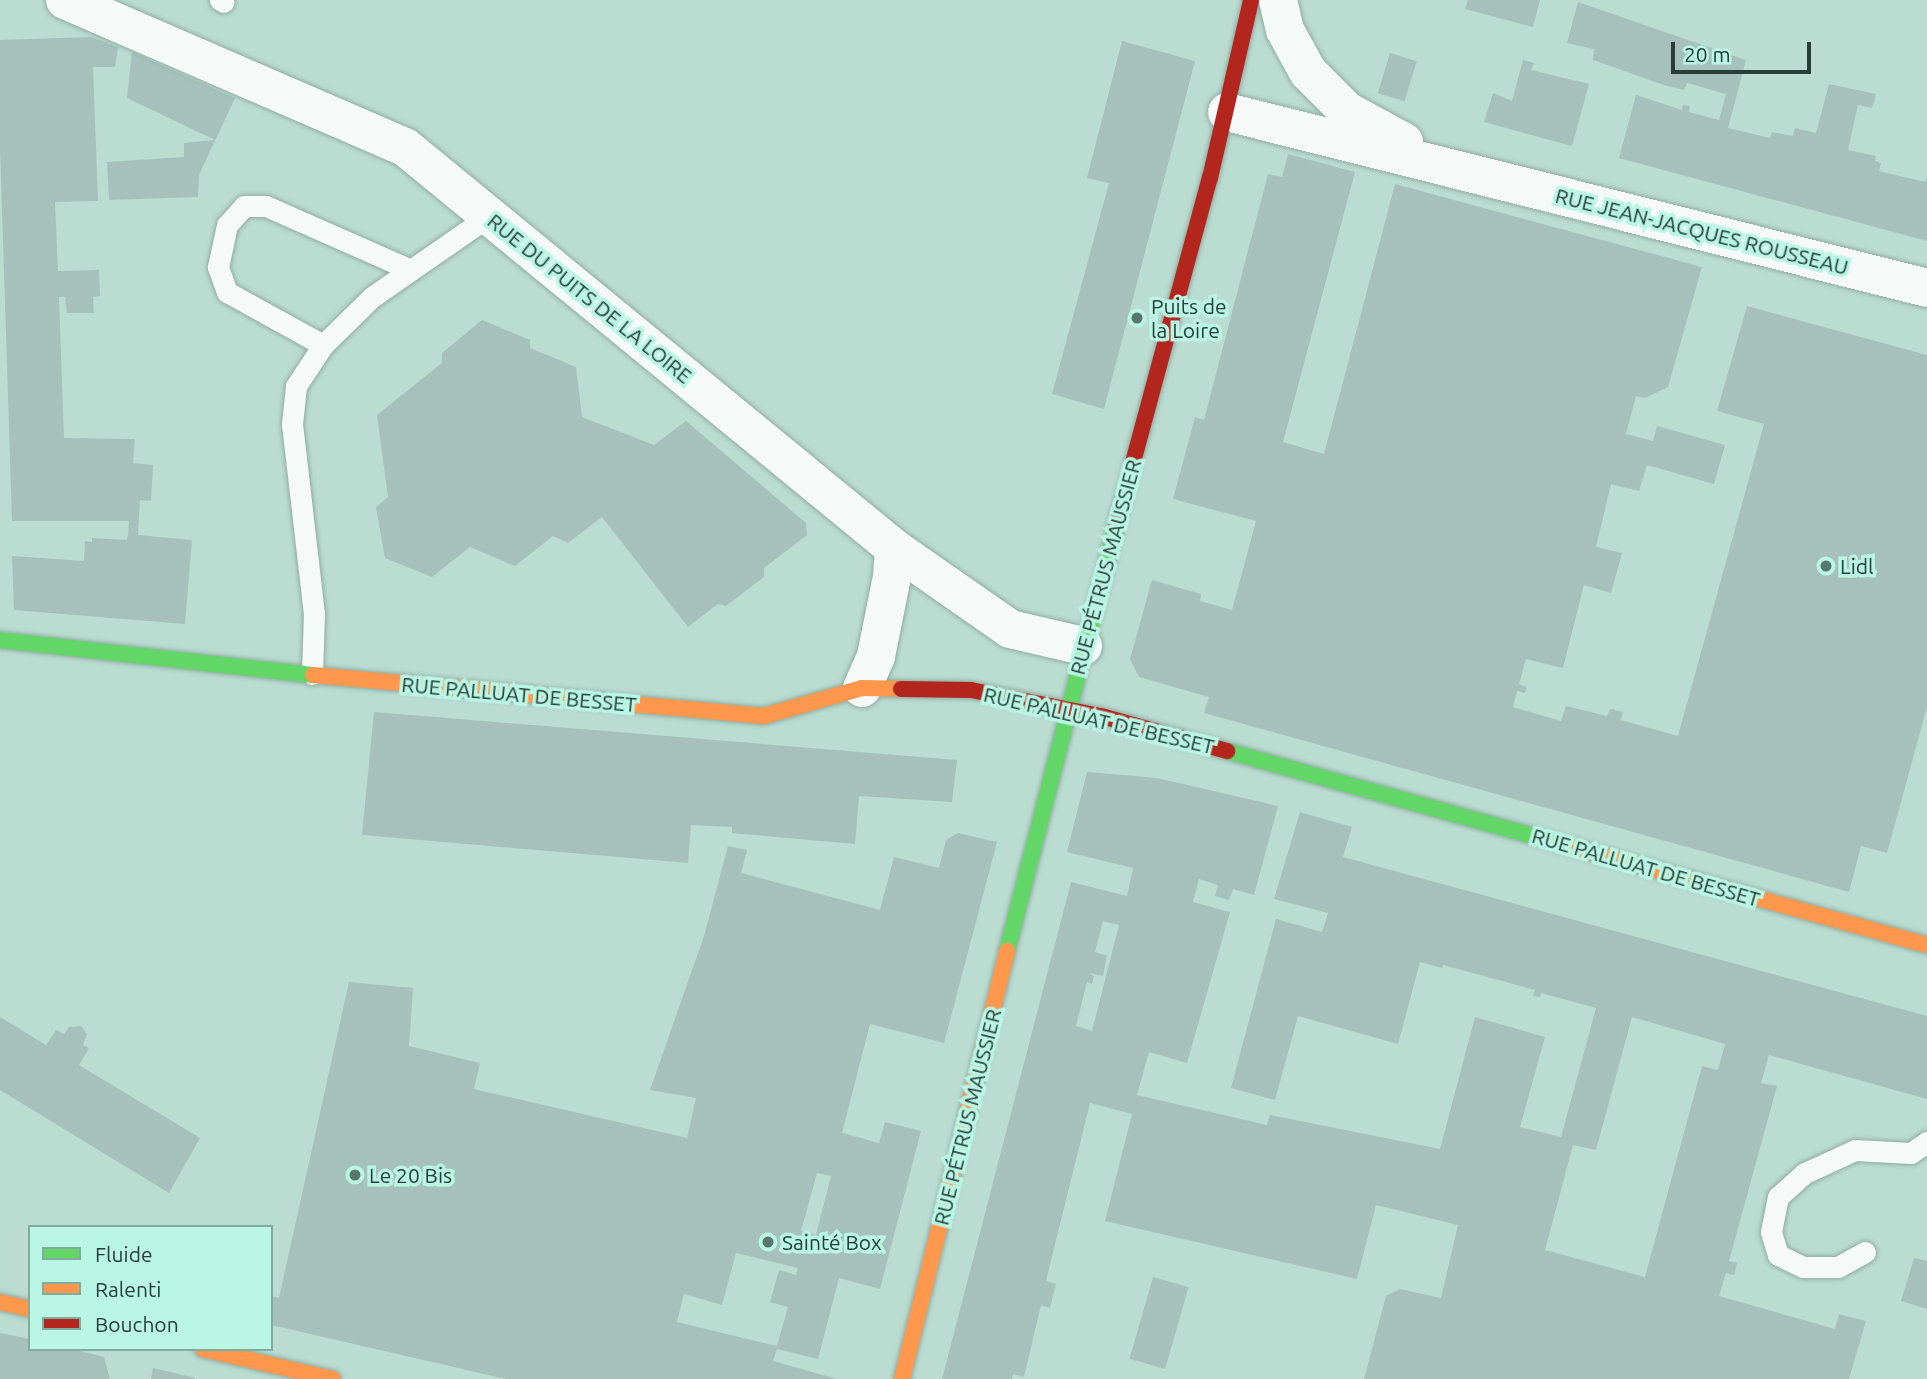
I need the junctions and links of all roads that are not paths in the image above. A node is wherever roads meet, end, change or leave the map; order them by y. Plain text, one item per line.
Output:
1 (65, 0) edge
2 (1251, 0) edge
3 (1278, 0) edge
4 (1227, 112) junction
5 (1477, 174) junction
6 (489, 216) junction
7 (411, 270) junction
8 (1927, 288) edge
9 (323, 345) junction
10 (894, 548) junction
11 (0, 640) edge
12 (1083, 646) junction
13 (312, 674) junction
14 (862, 688) junction
15 (1068, 708) junction
16 (1927, 945) edge
17 (1927, 1142) edge
18 (1865, 1252) dead end
19 (0, 1302) edge
20 (28, 1309) edge
21 (212, 1351) edge
22 (332, 1379) edge
23 (902, 1379) edge

1 - 6 street, RUE DU PUITS DE LA LOIRE
2 - 4 main road, RUE PÉTRUS MAUSSIER
3 - 5 street, RUE JEAN-JACQUES ROUSSEAU
4 - 5 street, RUE JEAN-JACQUES ROUSSEAU
4 - 12 main road, RUE PÉTRUS MAUSSIER
5 - 8 street, RUE JEAN-JACQUES ROUSSEAU
6 - 7 lane
6 - 10 street, RUE DU PUITS DE LA LOIRE
7 - 9 lane
7 - 9 lane
9 - 13 lane
10 - 12 street, RUE DU PUITS DE LA LOIRE
10 - 14 street
11 - 13 main road, RUE PALLUAT DE BESSET
12 - 15 main road, RUE PÉTRUS MAUSSIER
13 - 14 main road, RUE PALLUAT DE BESSET
14 - 15 main road, RUE PALLUAT DE BESSET
15 - 16 main road, RUE PALLUAT DE BESSET
15 - 23 main road, RUE PÉTRUS MAUSSIER
17 - 18 lane
19 - 20 main road
21 - 22 main road

